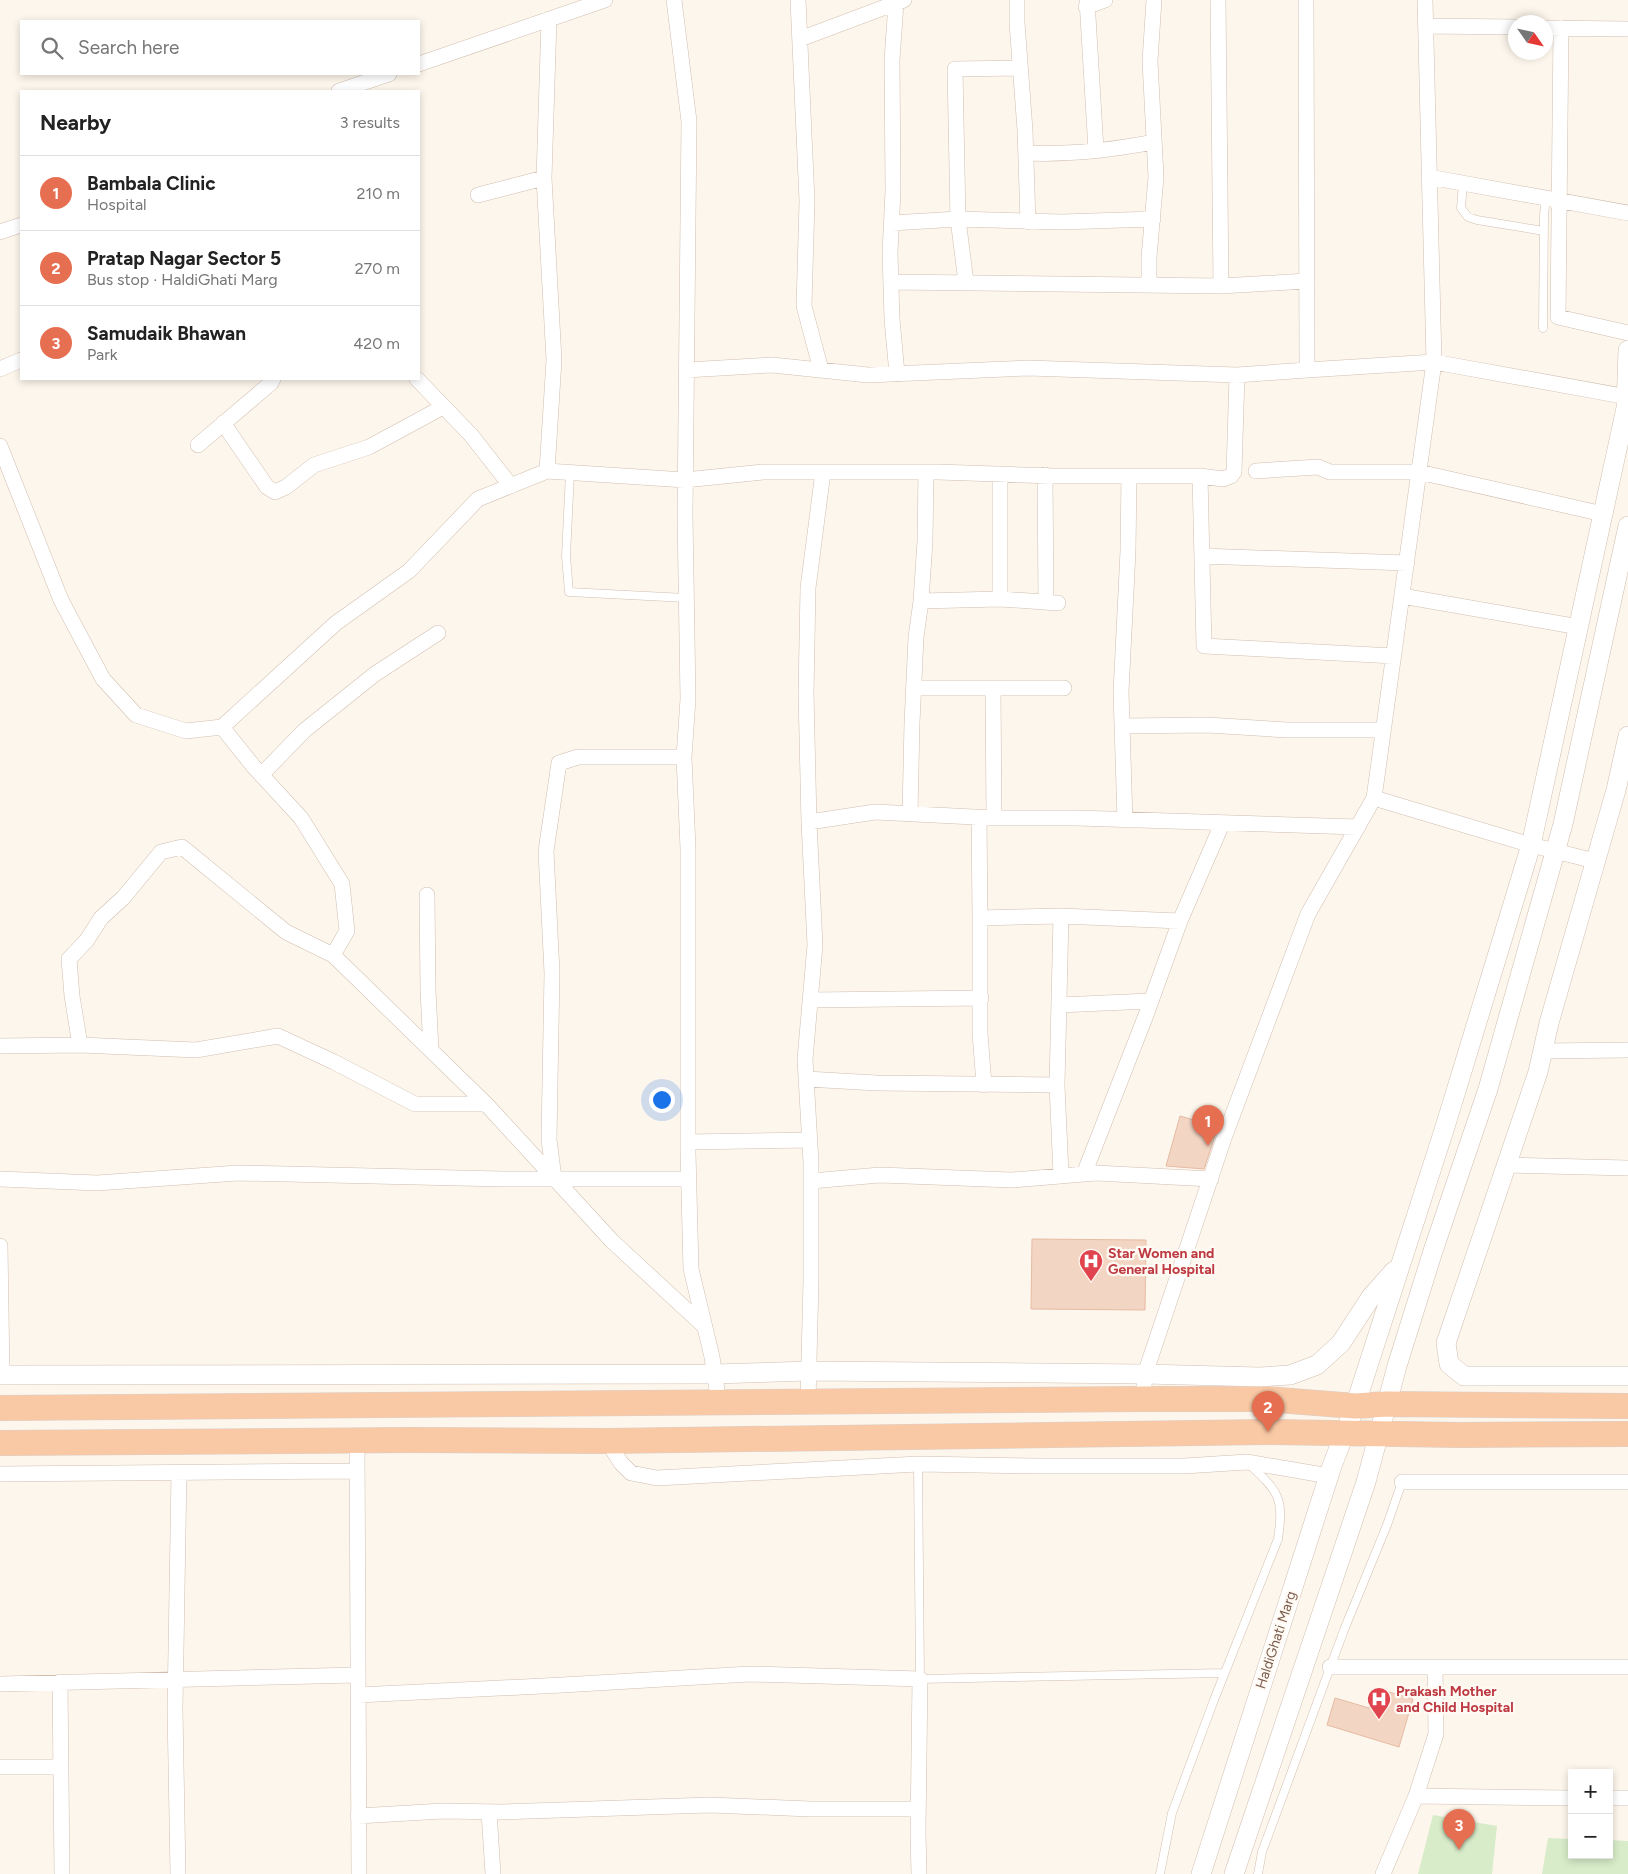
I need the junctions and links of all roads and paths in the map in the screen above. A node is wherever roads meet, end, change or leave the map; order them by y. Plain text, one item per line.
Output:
1 (605, 0) edge
2 (674, 0) edge
3 (798, 0) edge
4 (1017, 0) edge
5 (1105, 0) edge
6 (1154, 0) edge
7 (1218, 0) edge
8 (1306, 0) edge
9 (1425, 0) edge
10 (900, 1) edge
11 (1086, 4) edge
12 (549, 19) junction
13 (1426, 26) junction
14 (1508, 27) edge
15 (1553, 28) edge
16 (1628, 29) edge
17 (800, 39) junction
18 (1553, 60) edge
19 (420, 64) edge
20 (1019, 68) junction
21 (386, 75) edge
22 (342, 90) edge
23 (1154, 142) junction
24 (1096, 150) junction
25 (1026, 153) junction
26 (1430, 177) junction
27 (544, 178) junction
28 (1463, 183) junction
29 (478, 195) dead end
30 (1552, 200) junction
31 (1628, 213) edge
32 (958, 219) junction
33 (1153, 220) junction
34 (1028, 222) junction
35 (892, 223) junction
36 (20, 224) edge
37 (1544, 231) junction
38 (0, 232) edge
39 (1307, 281) junction
40 (891, 282) junction
41 (966, 282) junction
42 (1149, 285) junction
43 (1221, 286) junction
44 (1543, 328) dead end
45 (1628, 333) edge
46 (1628, 350) edge
47 (20, 360) edge
48 (1434, 362) junction
49 (0, 369) edge
50 (686, 370) junction
51 (821, 370) junction
52 (1307, 370) junction
53 (897, 374) junction
54 (1237, 375) junction
55 (272, 380) edge
56 (418, 380) edge
57 (1627, 397) edge
58 (443, 407) junction
59 (223, 424) junction
60 (198, 445) dead end
61 (0, 446) edge
62 (547, 471) junction
63 (1256, 471) dead end
64 (822, 472) junction
65 (926, 472) junction
66 (1419, 472) junction
67 (570, 473) junction
68 (1000, 474) junction
69 (1045, 475) junction
70 (1130, 476) junction
71 (1200, 476) junction
72 (685, 480) junction
73 (511, 486) junction
74 (1603, 514) junction
75 (1628, 526) edge
76 (1202, 556) junction
77 (1407, 563) junction
78 (1402, 596) junction
79 (686, 598) junction
80 (1000, 600) junction
81 (921, 601) junction
82 (1579, 627) junction
83 (438, 633) dead end
84 (1394, 656) junction
85 (914, 688) junction
86 (992, 688) junction
87 (1064, 688) dead end
88 (1123, 726) junction
89 (222, 727) junction
90 (1384, 730) junction
91 (1628, 736) edge
92 (684, 757) junction
93 (261, 775) junction
94 (1374, 798) junction
95 (910, 814) junction
96 (979, 817) junction
97 (994, 818) junction
98 (1125, 820) junction
99 (809, 822) junction
100 (1222, 824) junction
101 (1358, 827) junction
102 (1531, 845) junction
103 (1556, 851) junction
104 (1596, 861) junction
105 (428, 895) dead end
106 (1061, 916) junction
107 (980, 918) junction
108 (1180, 921) junction
109 (333, 955) junction
110 (981, 998) junction
111 (811, 1000) junction
112 (1150, 1001) junction
113 (1059, 1005) junction
114 (80, 1045) junction
115 (0, 1046) edge
116 (431, 1050) junction
117 (1628, 1050) edge
118 (1543, 1051) junction
119 (806, 1079) junction
120 (984, 1085) junction
121 (1057, 1085) junction
122 (486, 1104) junction
123 (810, 1140) junction
124 (688, 1142) junction
125 (1507, 1164) junction
126 (1628, 1168) edge
127 (1084, 1174) junction
128 (1061, 1175) junction
129 (554, 1178) junction
130 (689, 1179) junction
131 (1210, 1179) junction
132 (0, 1180) edge
133 (811, 1181) junction
134 (0, 1246) edge
135 (1400, 1263) junction
136 (705, 1327) junction
137 (809, 1371) junction
138 (714, 1374) junction
139 (1146, 1374) junction
140 (1, 1375) edge
141 (1628, 1376) edge
142 (1144, 1399) junction
143 (808, 1400) junction
144 (719, 1403) junction
145 (1387, 1404) junction
146 (1355, 1406) junction
147 (1628, 1406) edge
148 (0, 1408) edge
149 (1344, 1434) junction
150 (1628, 1434) edge
151 (1378, 1435) junction
152 (357, 1440) junction
153 (607, 1441) junction
154 (0, 1443) edge
155 (1247, 1462) junction
156 (918, 1464) junction
157 (357, 1471) junction
158 (178, 1473) junction
159 (0, 1474) edge
160 (1329, 1476) junction
161 (1402, 1482) joint
162 (1628, 1482) edge
163 (1330, 1667) junction
164 (1435, 1667) junction
165 (1628, 1667) edge
166 (1224, 1673) junction
167 (357, 1675) junction
168 (920, 1678) junction
169 (176, 1680) junction
170 (60, 1682) junction
171 (0, 1684) edge
172 (358, 1695) junction
173 (61, 1766) junction
174 (0, 1767) edge
175 (1416, 1796) junction
176 (1568, 1798) edge
177 (1613, 1798) edge
178 (1628, 1798) edge
179 (918, 1809) junction
180 (489, 1812) junction
181 (358, 1816) junction
182 (62, 1874) edge
183 (178, 1874) edge
184 (359, 1874) edge
185 (493, 1874) edge
186 (919, 1874) edge
187 (1160, 1874) edge
188 (1201, 1874) edge
189 (1234, 1874) edge
190 (1258, 1874) edge
191 (1383, 1874) edge

1 - 12 street
2 - 50 street
3 - 17 street
4 - 20 street
5 - 11 street
6 - 23 street
7 - 43 street
8 - 39 street
9 - 13 street
10 - 17 street
10 - 35 street
11 - 24 street
12 - 19 street
12 - 27 street
13 - 14 street
13 - 26 street
15 - 16 street
17 - 51 street
18 - 30 street
20 - 25 street
20 - 32 street
21 - 22 street
23 - 24 street
23 - 33 street
24 - 25 street
25 - 34 street
26 - 28 street
26 - 48 street
27 - 29 street
27 - 62 street
28 - 30 street
28 - 37 lane
30 - 31 street
30 - 37 lane
30 - 45 street
32 - 34 street
32 - 35 street
32 - 41 street
33 - 34 street
33 - 42 street
35 - 40 street
36 - 38 street
37 - 44 lane
39 - 43 street
39 - 52 street
40 - 41 street
40 - 53 street
41 - 42 street
42 - 43 street
46 - 57 street, HaldiGhati Marg
47 - 49 street
48 - 52 street
48 - 57 street
48 - 66 street
50 - 51 street
50 - 72 street
51 - 53 street
52 - 54 street
53 - 54 street
54 - 71 street
55 - 59 street
56 - 58 street
57 - 74 street, HaldiGhati Marg
58 - 59 street
58 - 73 street
59 - 60 street
61 - 89 street
62 - 67 street
62 - 73 street
63 - 66 street
64 - 65 street
64 - 72 street
64 - 99 street
65 - 68 street
65 - 81 street
66 - 74 street
66 - 77 street
67 - 72 street
67 - 79 lane
68 - 69 street
68 - 80 street
69 - 70 street
69 - 80 street
70 - 71 street
70 - 88 street
71 - 76 street
72 - 79 street
73 - 89 street
74 - 82 street, HaldiGhati Marg
75 - 103 street
76 - 77 street
76 - 84 street
77 - 78 street
78 - 82 street
78 - 84 street
79 - 92 street
80 - 81 street
81 - 85 street
82 - 102 street, HaldiGhati Marg
83 - 93 street
84 - 90 street
85 - 86 street
85 - 95 street
86 - 87 street
86 - 97 street
88 - 90 street
88 - 98 street
89 - 93 street
90 - 94 street
91 - 104 street
92 - 124 street
92 - 129 street
93 - 109 street
94 - 101 street
94 - 102 street
95 - 96 street
95 - 99 street
96 - 97 street
96 - 107 street
97 - 98 street
98 - 100 street
99 - 111 street
100 - 101 street
100 - 108 street
101 - 131 street
102 - 103 street
102 - 135 street, HaldiGhati Marg
103 - 104 street
103 - 145 street
104 - 118 street
105 - 116 street
106 - 107 street
106 - 108 street
106 - 113 street
107 - 110 street
108 - 112 street
109 - 114 street
109 - 116 street
110 - 111 street
110 - 120 street
111 - 119 street
112 - 113 street
112 - 127 street
113 - 121 street
114 - 115 street
114 - 122 street
116 - 122 street
117 - 118 street
118 - 125 street
119 - 120 street
119 - 123 street
120 - 121 street
121 - 128 street
122 - 129 street
123 - 124 street
123 - 133 street
124 - 130 street
125 - 126 street
125 - 141 street
127 - 128 street
127 - 131 street
128 - 133 street
129 - 130 street
129 - 132 street
129 - 136 street
130 - 136 street
131 - 139 street
133 - 137 street
134 - 140 street
135 - 139 street
135 - 146 street, HaldiGhati Marg
136 - 138 street
137 - 138 street
137 - 139 street
137 - 143 street
138 - 140 street
138 - 144 street
139 - 142 street
142 - 143 highway
142 - 146 highway
143 - 144 highway
144 - 148 highway
145 - 146 highway
145 - 147 highway
145 - 151 street
146 - 149 street, HaldiGhati Marg
149 - 151 highway
149 - 153 highway
149 - 160 street, HaldiGhati Marg
150 - 151 highway
151 - 189 street
152 - 153 highway
152 - 154 highway
152 - 157 street
153 - 156 street
155 - 156 street
155 - 160 street
155 - 166 lane
156 - 168 lane
157 - 158 street
157 - 167 street
158 - 159 street
158 - 169 street
160 - 188 street, HaldiGhati Marg
161 - 162 street
161 - 163 lane
163 - 164 street
163 - 190 lane
164 - 165 street
164 - 175 street
166 - 168 lane
166 - 187 lane
167 - 169 street
167 - 172 street
168 - 172 street
168 - 179 street
169 - 170 street
169 - 183 street
170 - 171 street
170 - 173 street
172 - 181 street
173 - 174 street
173 - 182 street
175 - 176 street
175 - 191 street
177 - 178 street
179 - 180 street
179 - 186 street
180 - 181 street
180 - 185 street
181 - 184 street

